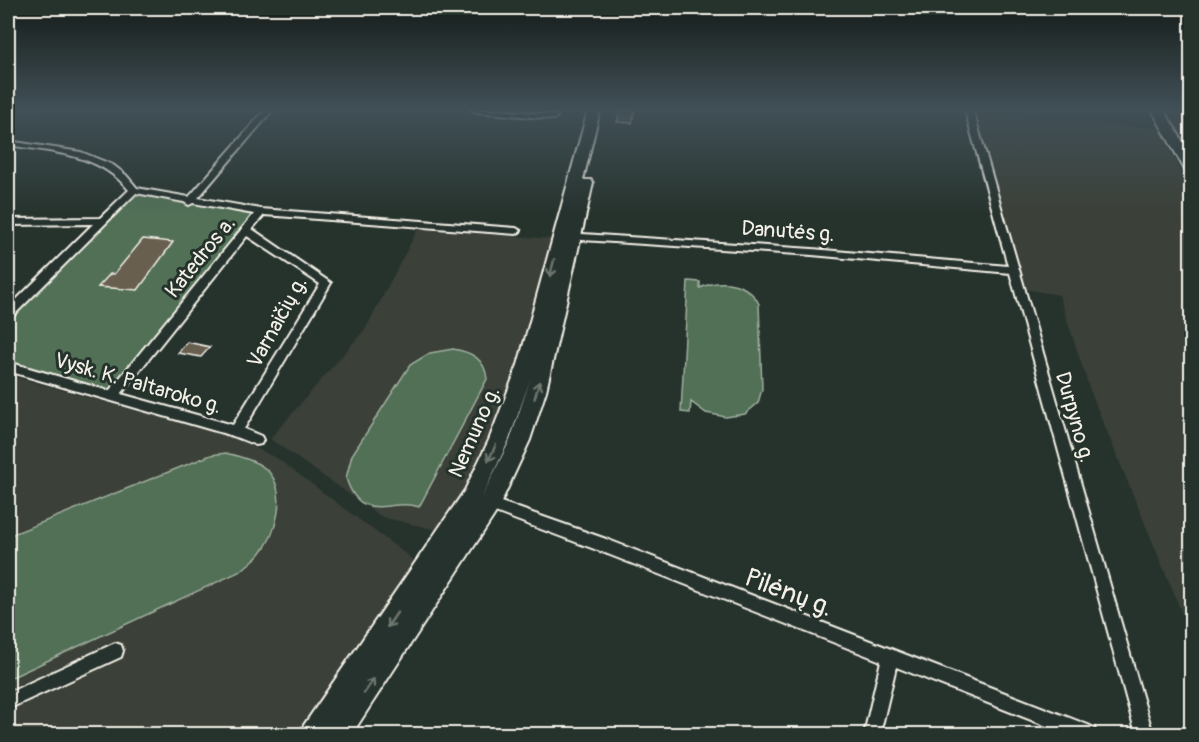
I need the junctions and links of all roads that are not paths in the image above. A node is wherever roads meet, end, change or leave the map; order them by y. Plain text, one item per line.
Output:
1 (18, 145) edge
2 (239, 145) edge
3 (587, 145) edge
4 (594, 145) edge
5 (979, 145) edge
6 (1177, 145) edge
7 (1191, 170) edge
8 (134, 190) junction
9 (189, 202) junction
10 (261, 212) junction
11 (8, 222) edge
12 (102, 222) junction
13 (246, 230) junction
14 (516, 231) dead end
15 (567, 236) junction
16 (1014, 270) junction
17 (8, 314) edge
18 (8, 367) edge
19 (113, 395) junction
20 (236, 431) junction
21 (256, 440) dead end
22 (472, 496) junction
23 (490, 504) junction
24 (115, 651) dead end
25 (890, 657) junction
26 (8, 701) edge
27 (313, 735) edge
28 (337, 735) edge
29 (872, 735) edge
30 (1088, 735) edge
31 (1145, 735) edge

1 - 8 street
2 - 9 street
3 - 15 main road, Nemuno g.
4 - 15 main road, Nemuno g.
5 - 16 street, Durpyno g.
6 - 7 main road
8 - 9 street, Katedros a.
8 - 12 street
9 - 10 street, Katedros a.
10 - 13 street, Katedros a.
10 - 14 street
11 - 12 street
12 - 17 street
13 - 19 street, Katedros a.
13 - 20 street, Varnaičių g.
15 - 16 street, Danutės g.
15 -> 22 main road, Nemuno g.
23 -> 15 main road, Nemuno g.
16 - 31 street, Durpyno g.
18 - 19 street, Vysk. K. Paltaroko g.
19 - 20 street, Vysk. K. Paltaroko g.
20 - 21 street, Vysk. K. Paltaroko g.
22 - 23 street, Pilėnų g.
22 -> 27 main road, Nemuno g.
23 - 25 street, Pilėnų g.
28 -> 23 main road, Nemuno g.
24 - 26 street
25 - 29 street
25 - 30 street, Pilėnų g.

